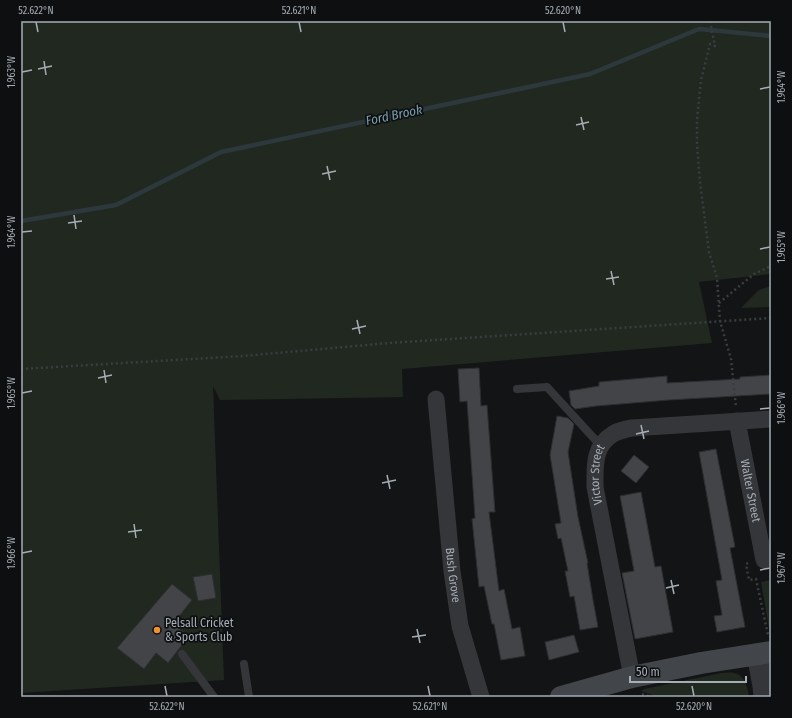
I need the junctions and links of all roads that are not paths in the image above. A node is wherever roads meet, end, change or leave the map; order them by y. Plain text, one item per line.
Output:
1 (517, 389) dead end
2 (436, 399) dead end
3 (771, 419) edge
4 (737, 421) junction
5 (601, 446) junction
6 (762, 560) edge
7 (765, 647) edge
8 (182, 654) dead end
9 (244, 664) dead end
10 (632, 677) junction
11 (214, 697) edge
12 (249, 697) edge
13 (480, 697) edge
14 (561, 697) edge
15 (764, 697) edge

1 - 5 lane
2 - 13 street, Bush Grove
3 - 4 street, Victor Street
4 - 5 street, Victor Street
4 - 6 street, Walter Street
5 - 10 street, Victor Street
7 - 10 main road
7 - 15 street
8 - 11 lane
9 - 12 lane
10 - 14 main road

